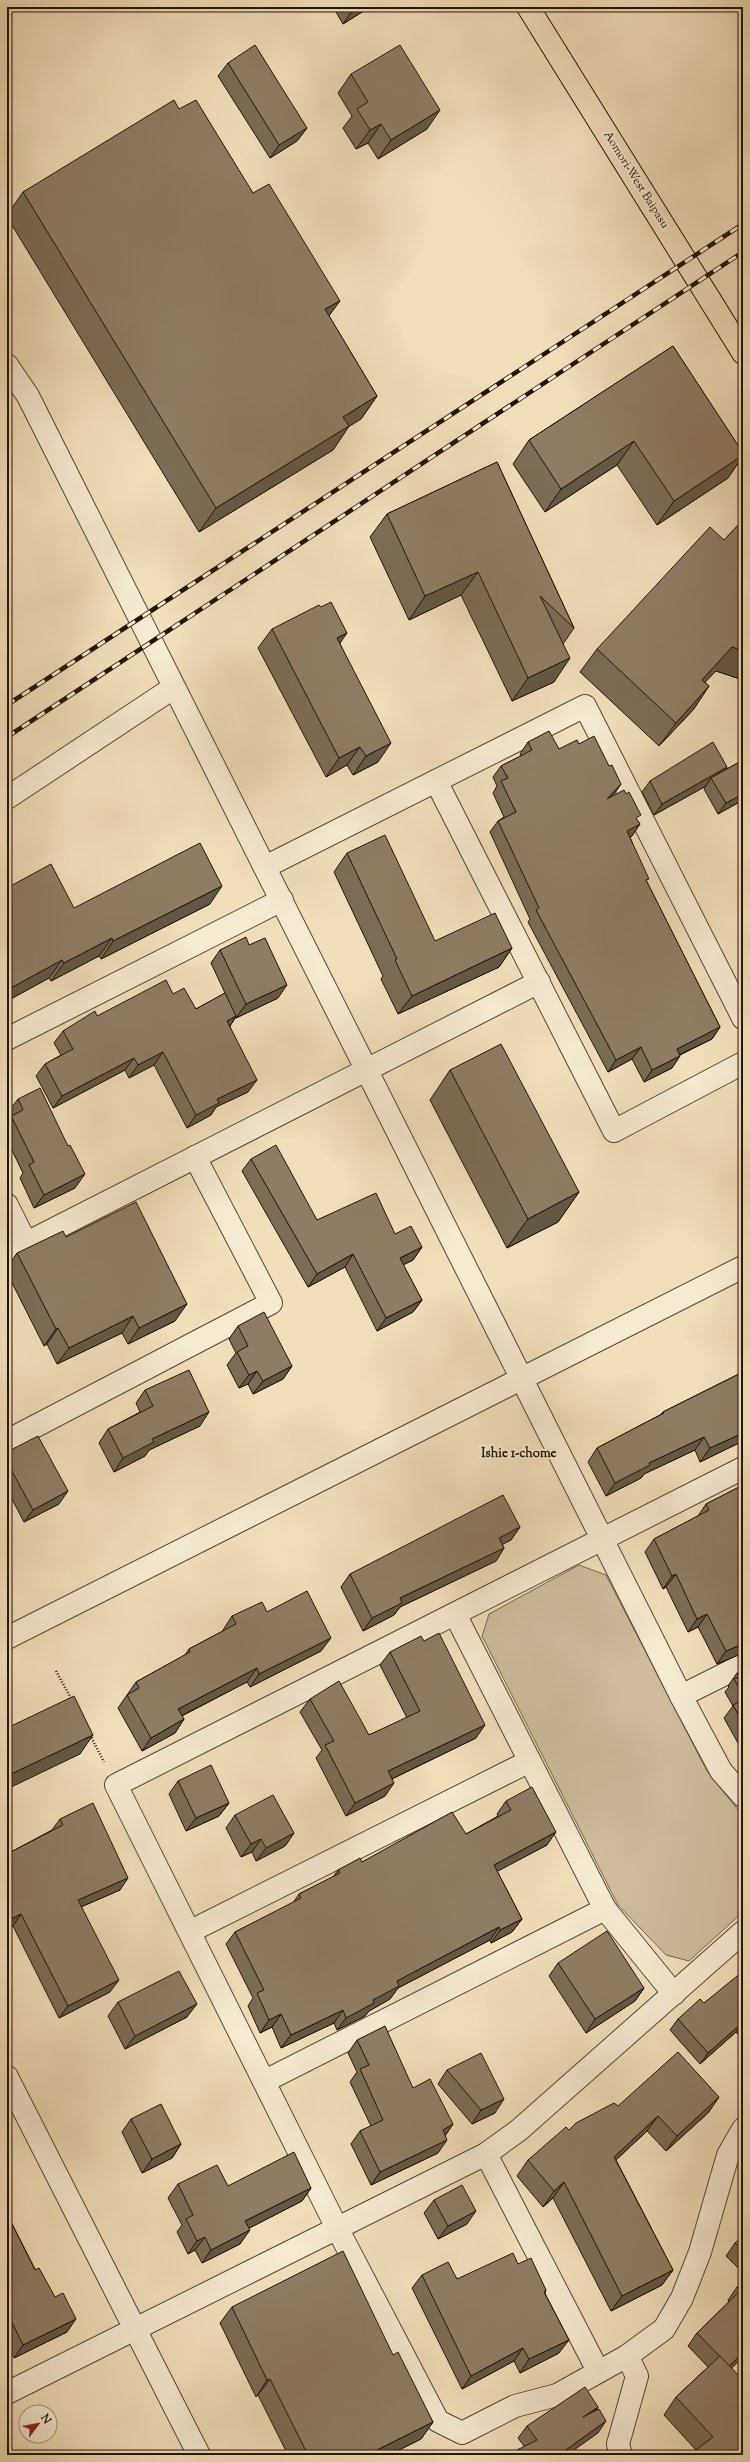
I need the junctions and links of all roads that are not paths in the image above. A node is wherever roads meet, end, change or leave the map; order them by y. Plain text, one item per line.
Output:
1 (528, 7) edge
2 (743, 353) edge
3 (7, 365) edge
4 (173, 688) junction
5 (436, 781) junction
6 (7, 798) edge
7 (266, 867) junction
8 (282, 900) junction
9 (538, 982) junction
10 (743, 1018) edge
11 (7, 1039) edge
12 (743, 1063) edge
13 (366, 1070) junction
14 (195, 1157) junction
15 (7, 1205) edge
16 (26, 1243) junction
17 (7, 1253) edge
18 (743, 1267) edge
19 (522, 1378) junction
20 (7, 1441) edge
21 (743, 1468) edge
22 (601, 1539) junction
23 (455, 1614) junction
24 (7, 1638) edge
25 (743, 1665) edge
26 (681, 1696) junction
27 (528, 1762) junction
28 (743, 1796) edge
29 (605, 1909) junction
30 (191, 1931) junction
31 (743, 1932) edge
32 (674, 1994) junction
33 (7, 2077) edge
34 (266, 2081) junction
35 (743, 2129) edge
36 (486, 2154) junction
37 (337, 2228) junction
38 (135, 2331) junction
39 (627, 2356) junction
40 (598, 2371) junction
41 (7, 2394) edge
42 (199, 2455) edge
43 (621, 2455) edge

1 - 2 highway, Aomori-West Baipasu
3 - 4 street
4 - 6 street
4 - 7 street
5 - 7 street
5 - 9 street
5 - 10 street
7 - 8 street
8 - 11 street
8 - 13 street
9 - 12 street
9 - 13 street
13 - 14 street
13 - 19 street
14 - 16 street
14 - 20 street
15 - 16 street
16 - 17 street
18 - 19 street
19 - 22 street
19 - 24 street
21 - 22 street
22 - 23 street
22 - 26 street
23 - 27 street
23 - 30 street
25 - 26 street
26 - 28 street
27 - 29 street
27 - 30 street
29 - 32 street
29 - 34 street
30 - 34 street
31 - 32 street
32 - 36 street
33 - 38 street
34 - 37 street
35 - 39 street
36 - 37 street
36 - 40 street
37 - 38 street
37 - 40 street
38 - 41 street
38 - 42 street
39 - 40 street
39 - 43 street

